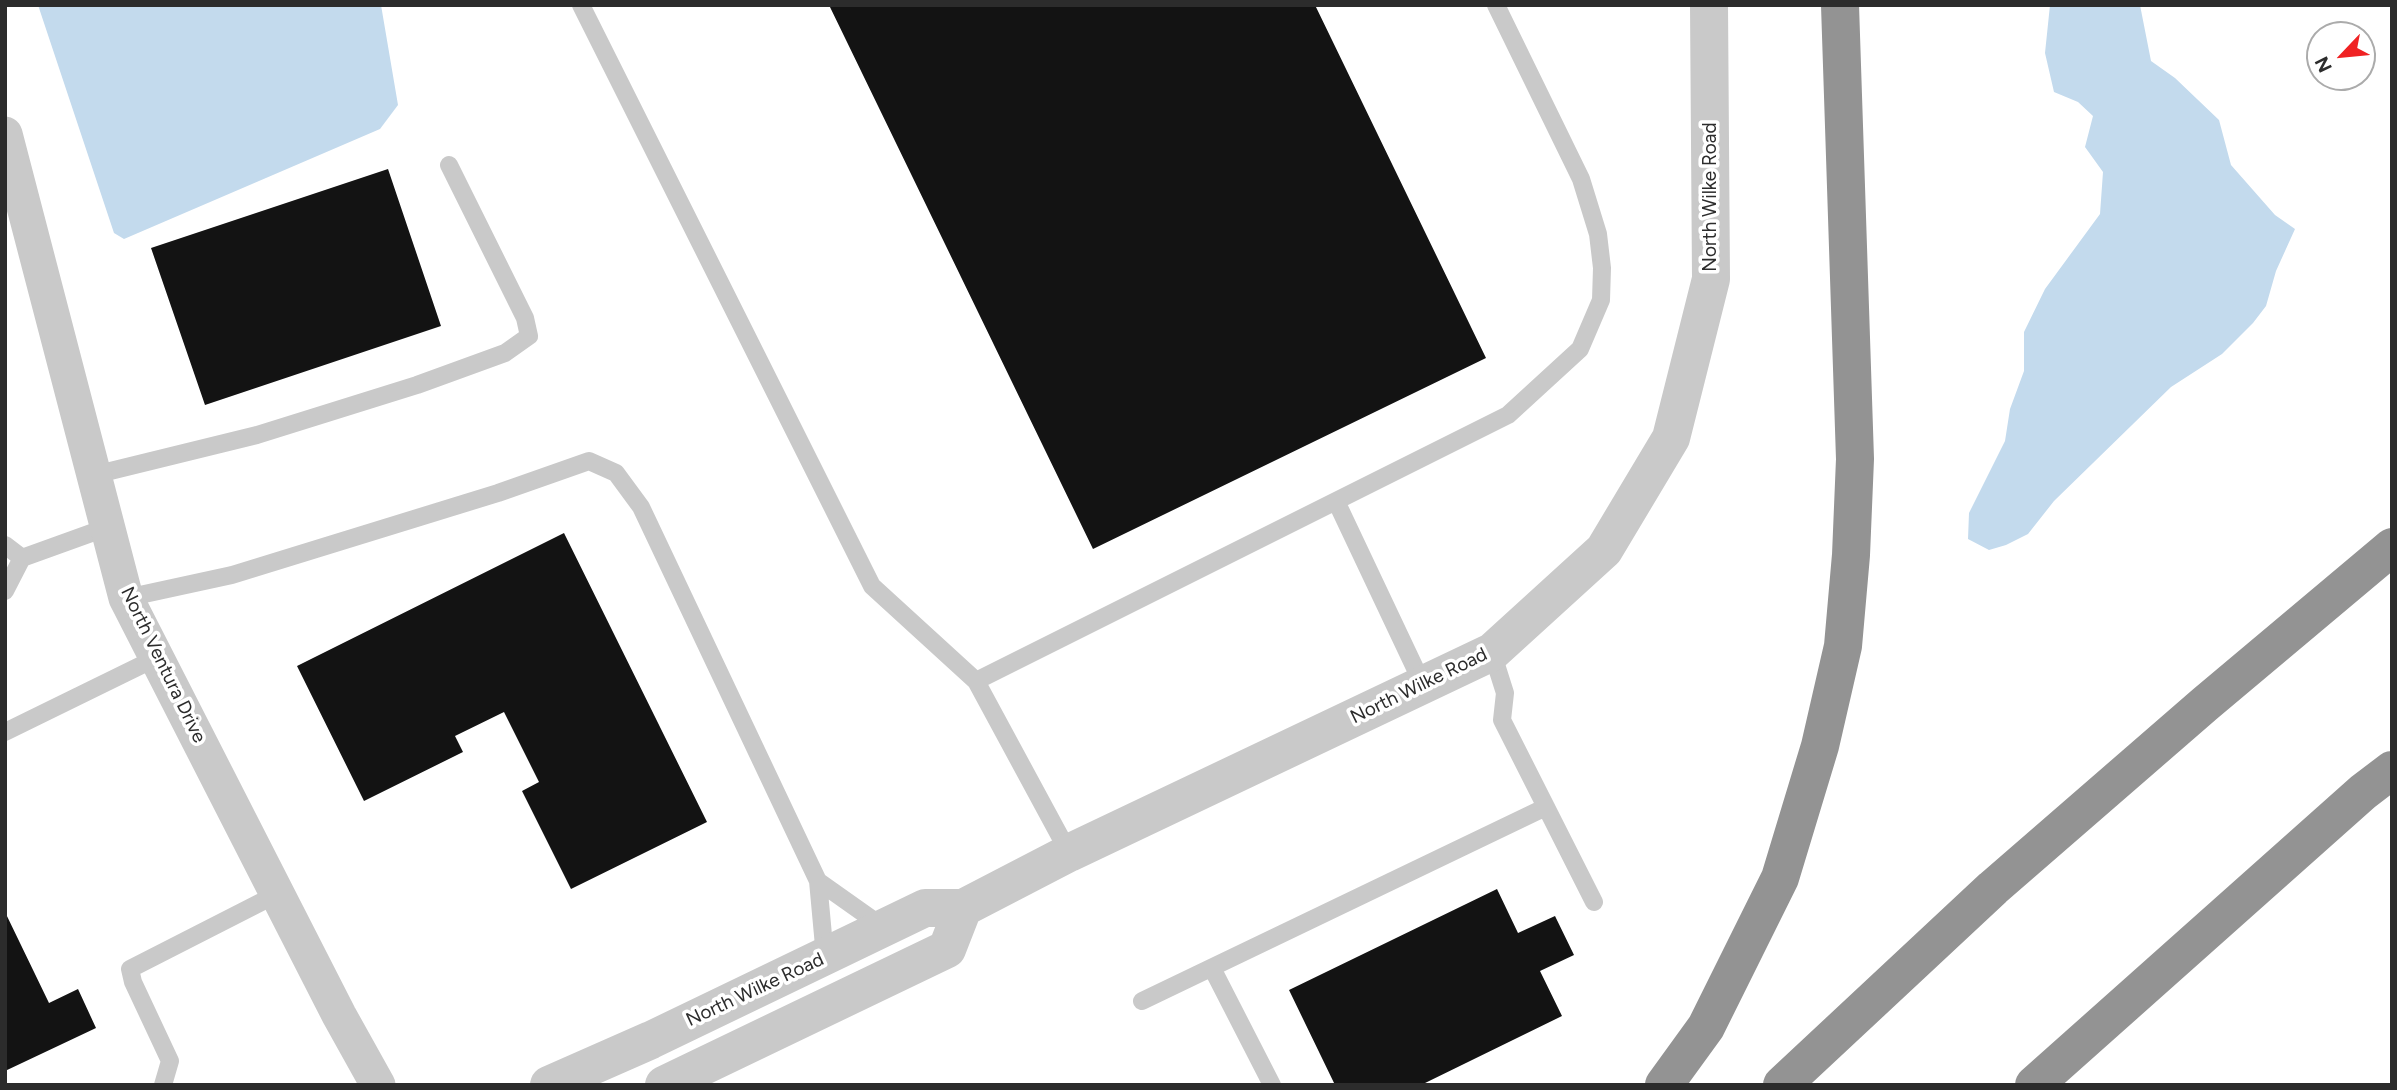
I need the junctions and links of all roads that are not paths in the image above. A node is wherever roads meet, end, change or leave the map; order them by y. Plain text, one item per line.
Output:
1 (581, 5) edge
2 (1496, 5) edge
3 (1709, 5) edge
4 (1840, 5) edge
5 (5, 134) edge
6 (449, 165) dead end
7 (94, 475) junction
8 (1336, 501) junction
9 (108, 527) junction
10 (5, 545) edge
11 (2392, 547) edge
12 (22, 558) junction
13 (5, 592) edge
14 (126, 598) junction
15 (1492, 652) junction
16 (156, 658) junction
17 (976, 681) junction
18 (1423, 685) junction
19 (5, 732) edge
20 (2392, 770) edge
21 (1546, 807) junction
22 (1069, 853) junction
23 (818, 881) junction
24 (277, 894) junction
25 (1594, 902) dead end
26 (963, 908) junction
27 (884, 928) junction
28 (825, 957) junction
29 (1212, 968) junction
30 (1142, 1002) dead end
31 (663, 1067) edge
32 (163, 1085) edge
33 (378, 1085) edge
34 (549, 1085) edge
35 (1272, 1085) edge
36 (1664, 1085) edge
37 (1782, 1085) edge
38 (2034, 1085) edge

1 - 17 lane
2 - 8 lane
3 - 15 street, North Wilke Road
4 - 36 highway
5 - 7 street, North Ventura Drive
6 - 7 lane
7 - 9 street, North Ventura Drive
8 - 17 lane
8 - 18 lane
9 - 12 lane
9 - 14 street, North Ventura Drive
10 - 12 lane
11 - 37 highway
12 - 13 lane
14 - 16 street, North Ventura Drive
14 - 23 lane
15 - 18 street, North Wilke Road
15 - 21 lane
16 - 19 lane
16 - 24 street, North Ventura Drive
17 - 22 lane
18 - 22 street, North Wilke Road
20 - 38 highway
21 - 25 lane
21 - 29 lane
22 - 26 street, North Wilke Road
23 - 27 lane
23 - 28 lane
24 - 32 lane
24 - 33 street, North Ventura Drive
26 - 27 street, North Wilke Road
26 - 31 street, North Wilke Road
27 - 28 street, North Wilke Road
28 - 31 street, North Wilke Road
29 - 30 lane
29 - 35 lane
31 - 34 street, North Wilke Road

